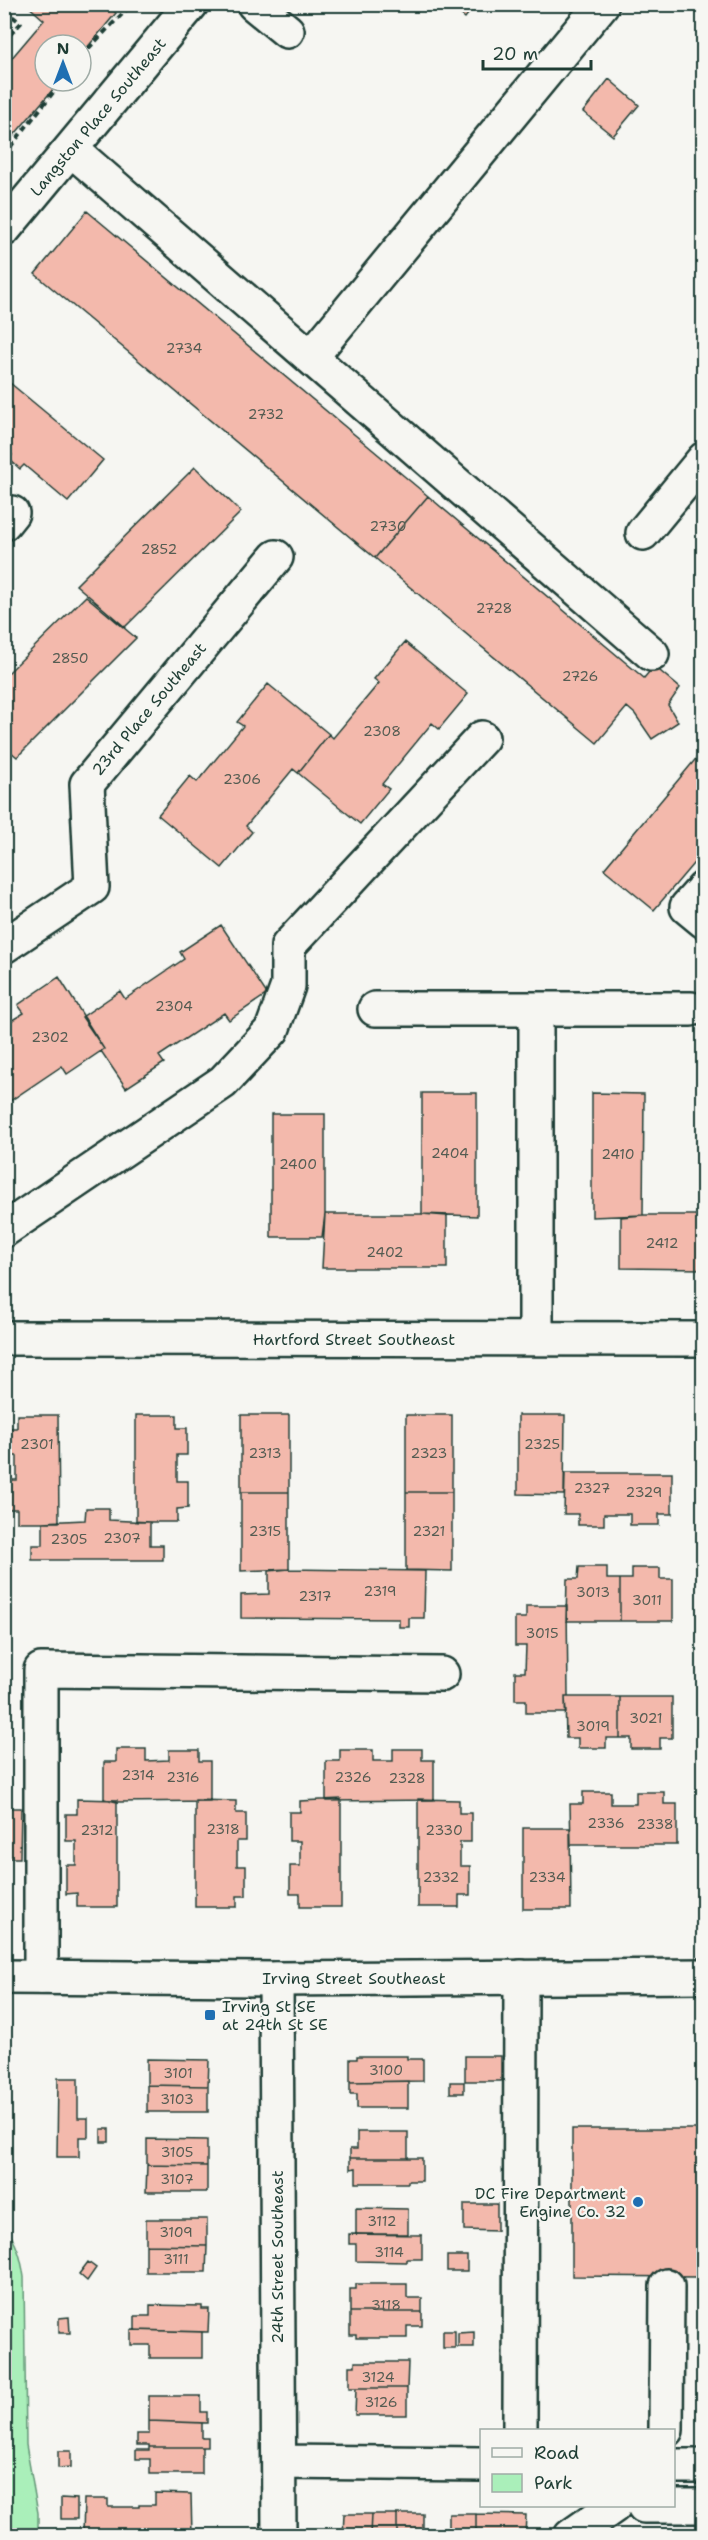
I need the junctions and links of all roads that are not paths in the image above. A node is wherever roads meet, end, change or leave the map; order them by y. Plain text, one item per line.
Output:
1 (191, 4) edge
2 (254, 4) edge
3 (602, 4) edge
4 (287, 31) dead end
5 (71, 149) junction
6 (4, 229) edge
7 (311, 357) junction
8 (704, 459) edge
9 (643, 533) dead end
10 (276, 557) dead end
11 (652, 654) dead end
12 (482, 738) dead end
13 (704, 888) edge
14 (704, 921) edge
15 (4, 946) edge
16 (375, 1009) dead end
17 (536, 1009) junction
18 (691, 1009) dead end
19 (4, 1230) edge
20 (4, 1338) edge
21 (536, 1339) junction
22 (704, 1340) edge
23 (442, 1674) dead end
24 (704, 1976) edge
25 (4, 1977) edge
26 (41, 1977) junction
27 (521, 1977) junction
28 (276, 1978) junction
29 (667, 2286) dead end
30 (520, 2429) edge
31 (666, 2429) edge
32 (279, 2462) junction
33 (480, 2464) edge
34 (675, 2466) edge
35 (704, 2466) edge
36 (675, 2506) edge
37 (696, 2506) dead end
38 (611, 2507) edge
39 (279, 2535) edge
40 (571, 2535) edge

1 - 5 street, Langston Place Southeast
2 - 4 street
3 - 7 street
5 - 6 street, Langston Place Southeast
5 - 7 street
7 - 11 street
8 - 9 street
10 - 15 street, 23rd Place Southeast
12 - 19 street
13 - 14 street
16 - 17 street
17 - 18 street
17 - 21 street
20 - 21 street, Hartford Street Southeast
21 - 22 street, Hartford Street Southeast
23 - 26 street
24 - 27 street, Irving Street Southeast
25 - 26 street, Irving Street Southeast
26 - 28 street, Irving Street Southeast
27 - 28 street, Irving Street Southeast
27 - 30 street
28 - 32 street, 24th Street Southeast
29 - 31 street
32 - 33 street
32 - 39 street, 24th Street Southeast
34 - 35 street
36 - 37 street
38 - 40 street

